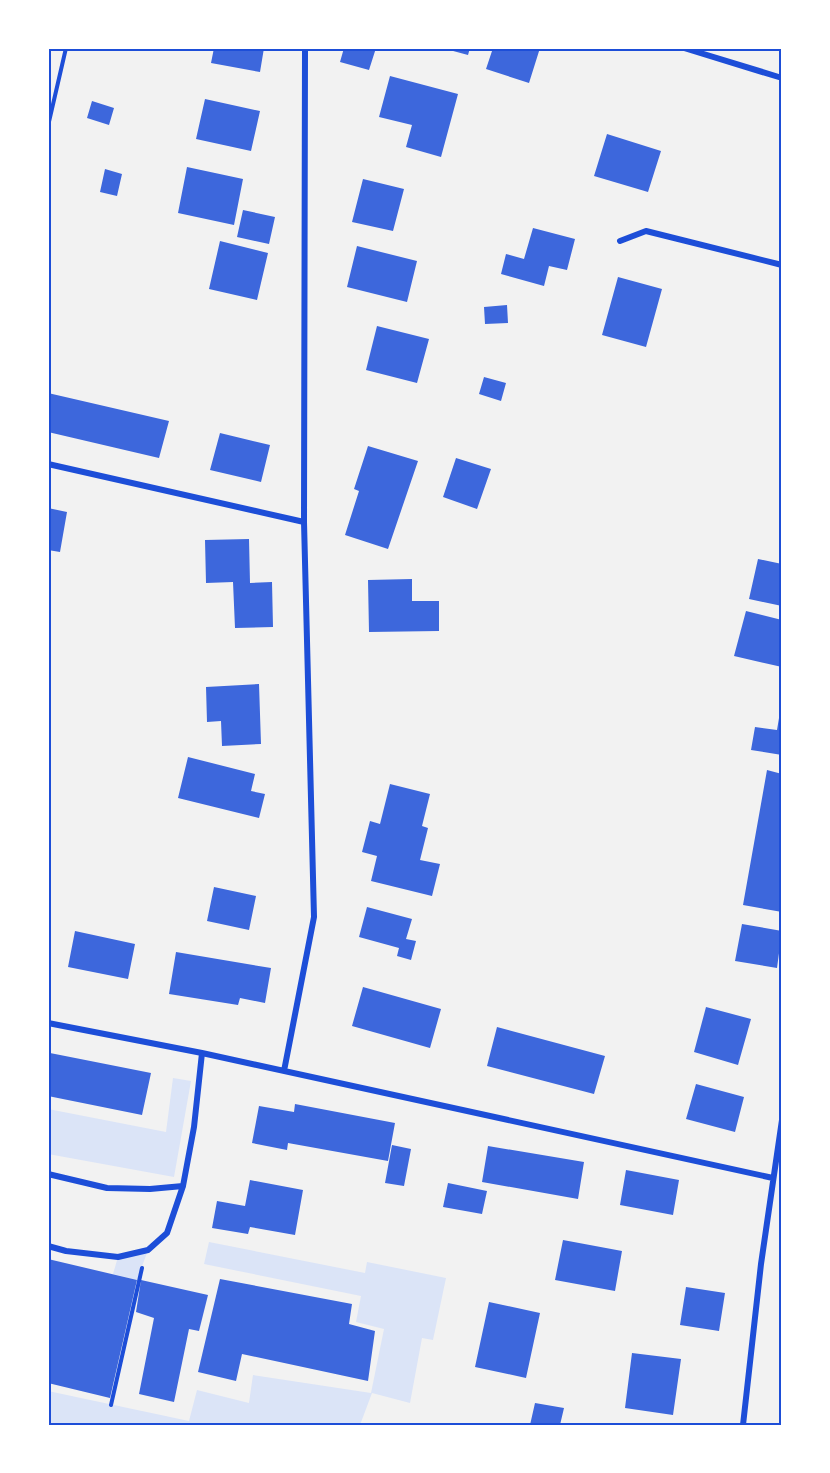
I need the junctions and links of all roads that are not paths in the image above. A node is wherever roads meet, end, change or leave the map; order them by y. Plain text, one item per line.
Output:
1 (305, 48) edge
2 (684, 48) edge
3 (782, 78) edge
4 (620, 241) dead end
5 (782, 266) edge
6 (48, 464) edge
7 (304, 522) junction
8 (48, 1023) edge
9 (202, 1053) junction
10 (284, 1071) junction
11 (782, 1120) edge
12 (48, 1174) edge
13 (773, 1178) junction
14 (183, 1186) junction
15 (48, 1246) edge
16 (742, 1425) edge

1 - 7 street
2 - 3 street
4 - 5 street
6 - 7 street
7 - 10 street
8 - 9 street
9 - 10 street
9 - 14 street
10 - 13 street
11 - 13 street
12 - 14 street
13 - 16 street
14 - 15 street

